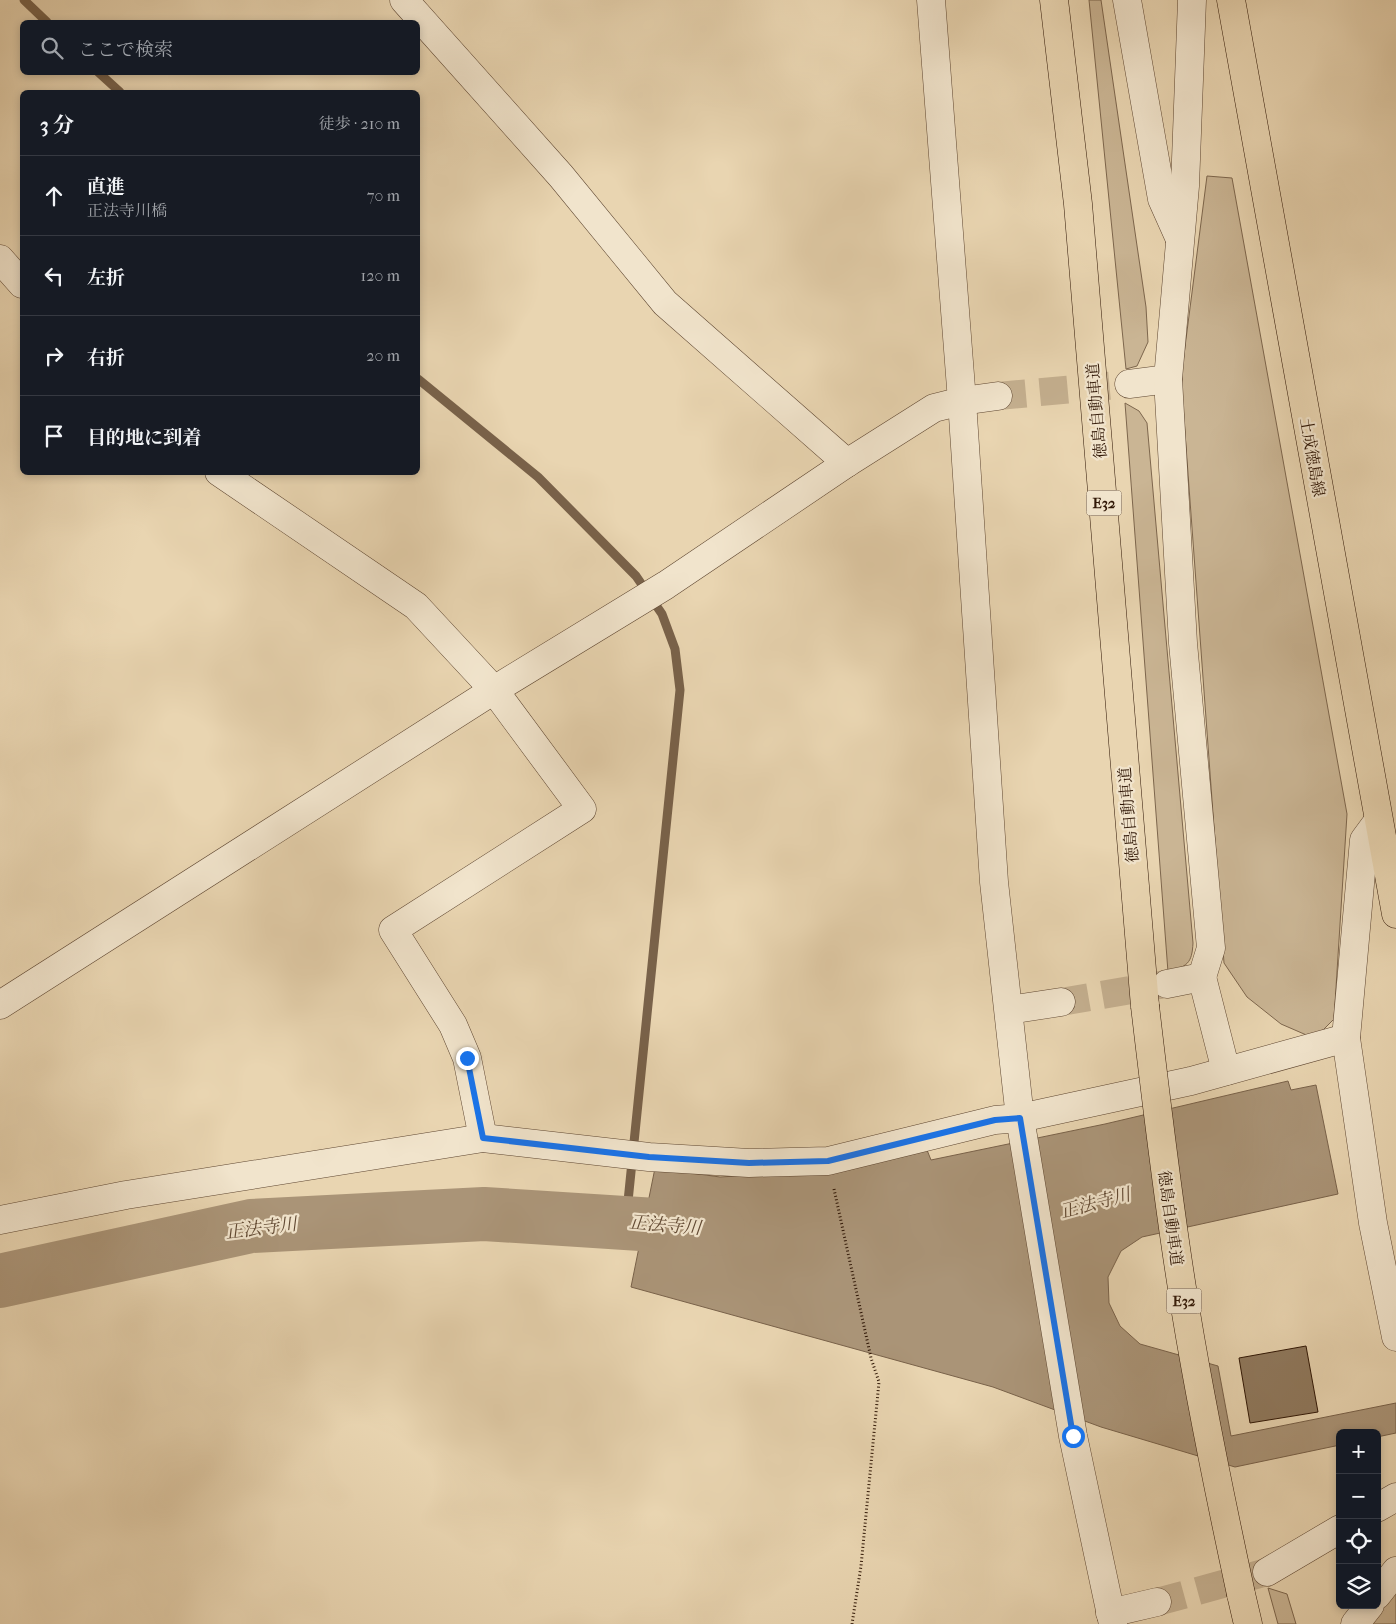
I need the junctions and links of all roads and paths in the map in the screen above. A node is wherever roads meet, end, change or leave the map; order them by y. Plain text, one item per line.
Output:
1 (404, 0) edge
2 (931, 0) edge
3 (1054, 0) edge
4 (1126, 0) edge
5 (1192, 0) edge
6 (1231, 0) edge
7 (1180, 238) junction
8 (0, 259) edge
9 (20, 282) edge
10 (1168, 380) junction
11 (1128, 384) tunnel mouth
12 (998, 396) tunnel mouth
13 (962, 401) junction
14 (847, 463) junction
15 (223, 475) edge
16 (494, 690) junction
17 (1378, 821) junction
18 (1396, 914) edge
19 (1202, 977) junction
20 (1167, 984) tunnel mouth
21 (1061, 1002) tunnel mouth
22 (0, 1005) edge
23 (1009, 1010) junction
24 (1346, 1038) junction
25 (1226, 1071) junction
26 (1022, 1129) junction
27 (483, 1138) junction
28 (834, 1184) dead end
29 (0, 1220) edge
30 (1396, 1337) edge
31 (1396, 1497) edge
32 (1381, 1506) edge
33 (1336, 1532) edge
34 (1396, 1571) edge
35 (1267, 1572) tunnel mouth
36 (1381, 1591) edge
37 (1157, 1602) tunnel mouth
38 (1367, 1609) edge
39 (1111, 1618) edge
40 (852, 1624) edge
41 (1248, 1624) edge
42 (1355, 1624) edge

1 - 14 street
2 - 13 street
3 - 41 main road, 徳島自動車道 / E32, bridge
4 - 7 street
5 - 7 street
6 - 17 main road, 土成徳島線
7 - 10 street
8 - 9 street
10 - 11 street
10 - 19 street
12 - 13 street
13 - 14 street
13 - 23 street
14 - 16 street
15 - 16 street
16 - 22 street
16 - 27 street
17 - 18 main road, 土成徳島線
17 - 24 street
19 - 20 street
19 - 25 street
21 - 23 street
23 - 26 street
24 - 25 street
24 - 30 street
25 - 26 street
26 - 27 street
26 - 39 street
27 - 29 street
28 - 40 path
31 - 32 street
33 - 35 street
34 - 36 street
37 - 39 street
38 - 42 street

